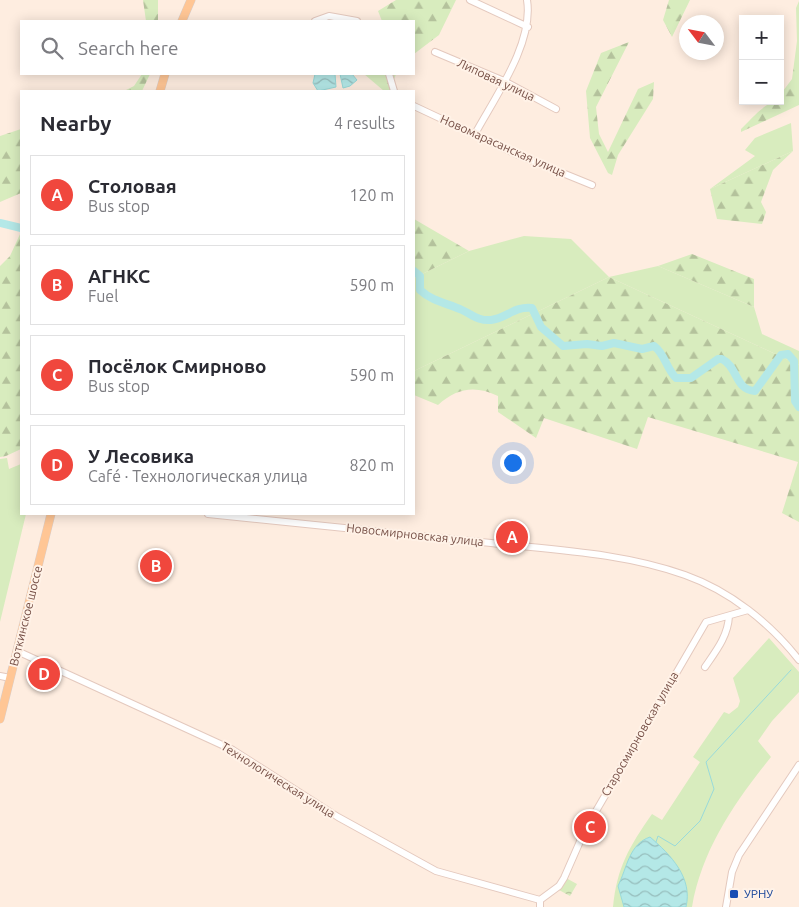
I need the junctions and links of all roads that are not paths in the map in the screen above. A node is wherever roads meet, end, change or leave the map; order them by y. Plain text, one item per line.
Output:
1 (191, 0) edge
2 (470, 0) edge
3 (527, 0) edge
4 (182, 20) edge
5 (318, 20) edge
6 (351, 20) edge
7 (528, 27) junction
8 (435, 52) dead end
9 (165, 75) edge
10 (390, 75) edge
11 (504, 81) junction
12 (160, 90) edge
13 (394, 90) edge
14 (415, 106) edge
15 (556, 109) dead end
16 (475, 134) junction
17 (592, 185) dead end
18 (51, 515) edge
19 (217, 515) edge
20 (748, 610) junction
21 (729, 616) junction
22 (17, 650) junction
23 (799, 660) edge
24 (705, 667) dead end
25 (0, 676) edge
26 (10, 678) junction
27 (0, 719) edge
28 (799, 765) edge
29 (540, 904) edge
30 (726, 907) edge

1 - 4 main road
2 - 7 street
3 - 7 street
5 - 6 street
7 - 11 street
8 - 11 street, Липовая улица
9 - 12 main road
10 - 13 street
11 - 15 street, Липовая улица
11 - 16 street
14 - 16 street, Новомарасанская улица
16 - 17 street, Новомарасанская улица
18 - 22 main road, Воткинское шоссе
19 - 20 street, Новосмирновская улица
20 - 21 street, Старосмирновская улица
20 - 23 street, Новосмирновская улица
21 - 24 street
21 - 29 street, Старосмирновская улица
22 - 26 main road, Воткинское шоссе
22 - 29 street, Технологическая улица
25 - 26 street
26 - 27 main road, Воткинское шоссе
28 - 30 street

